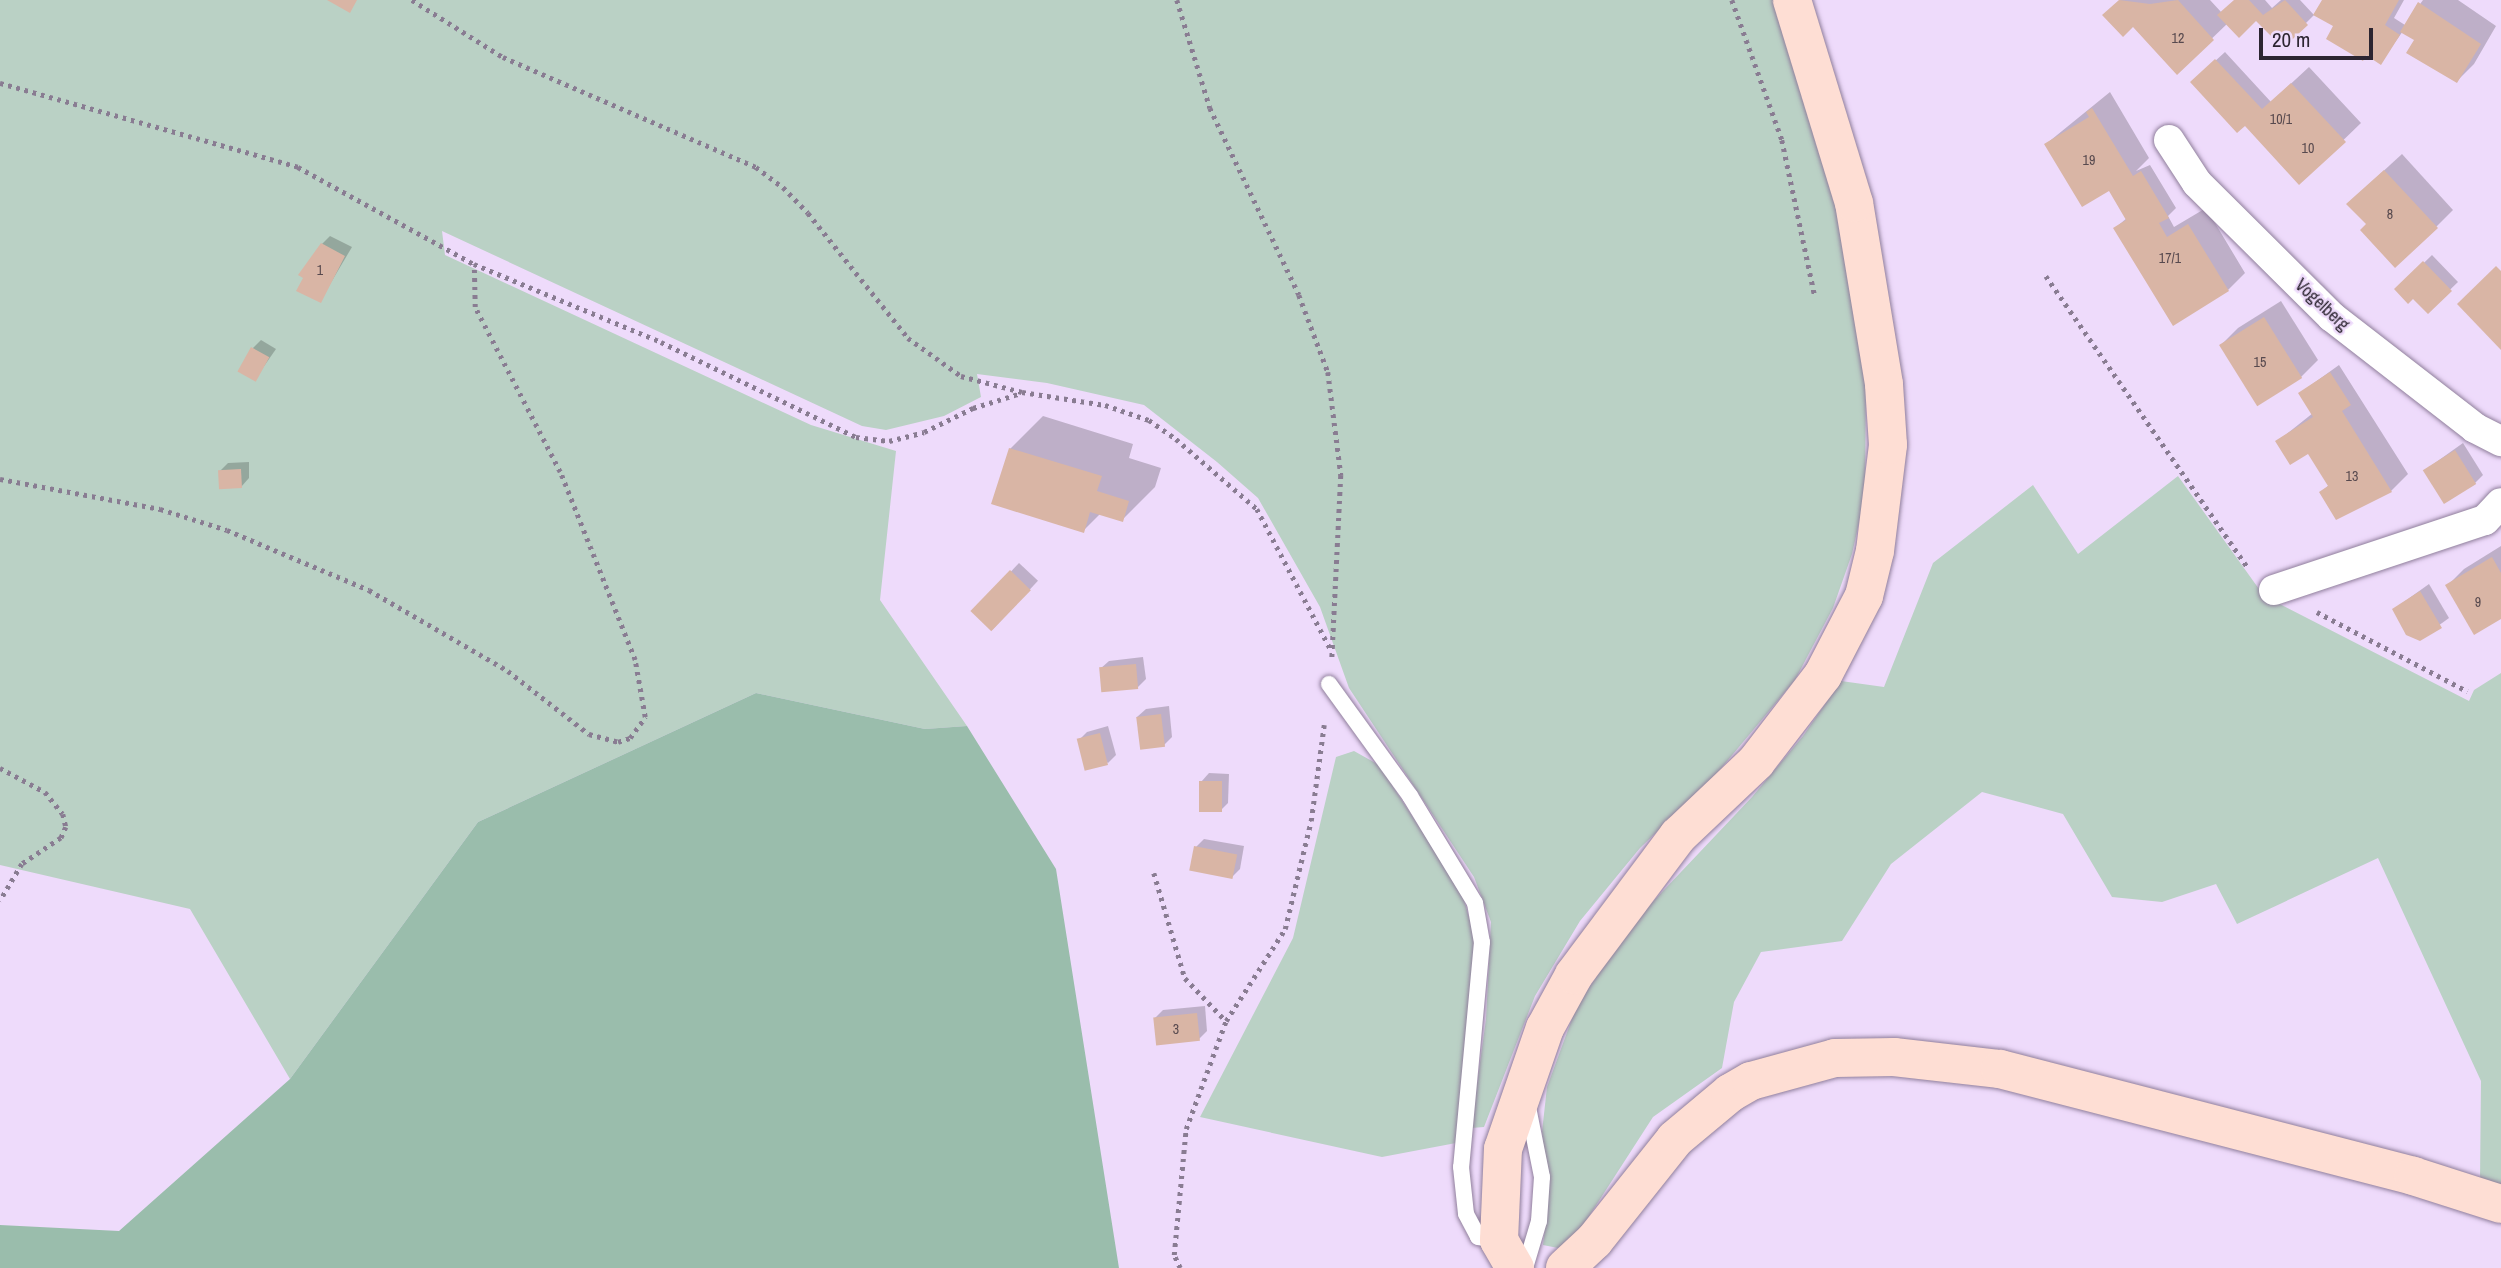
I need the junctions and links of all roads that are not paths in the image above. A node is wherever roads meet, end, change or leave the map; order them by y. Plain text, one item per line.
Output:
1 (1792, 0) edge
2 (2169, 140) dead end
3 (2501, 441) edge
4 (2501, 503) edge
5 (2274, 590) dead end
6 (1329, 684) road end
7 (1523, 1085) junction
8 (2501, 1204) edge
9 (1507, 1254) edge
10 (1525, 1268) edge
11 (1564, 1268) edge

1 - 7 street
2 - 3 street, Vogelberg
4 - 5 street
6 - 9 lane
7 - 9 street
7 - 10 lane
8 - 11 street

